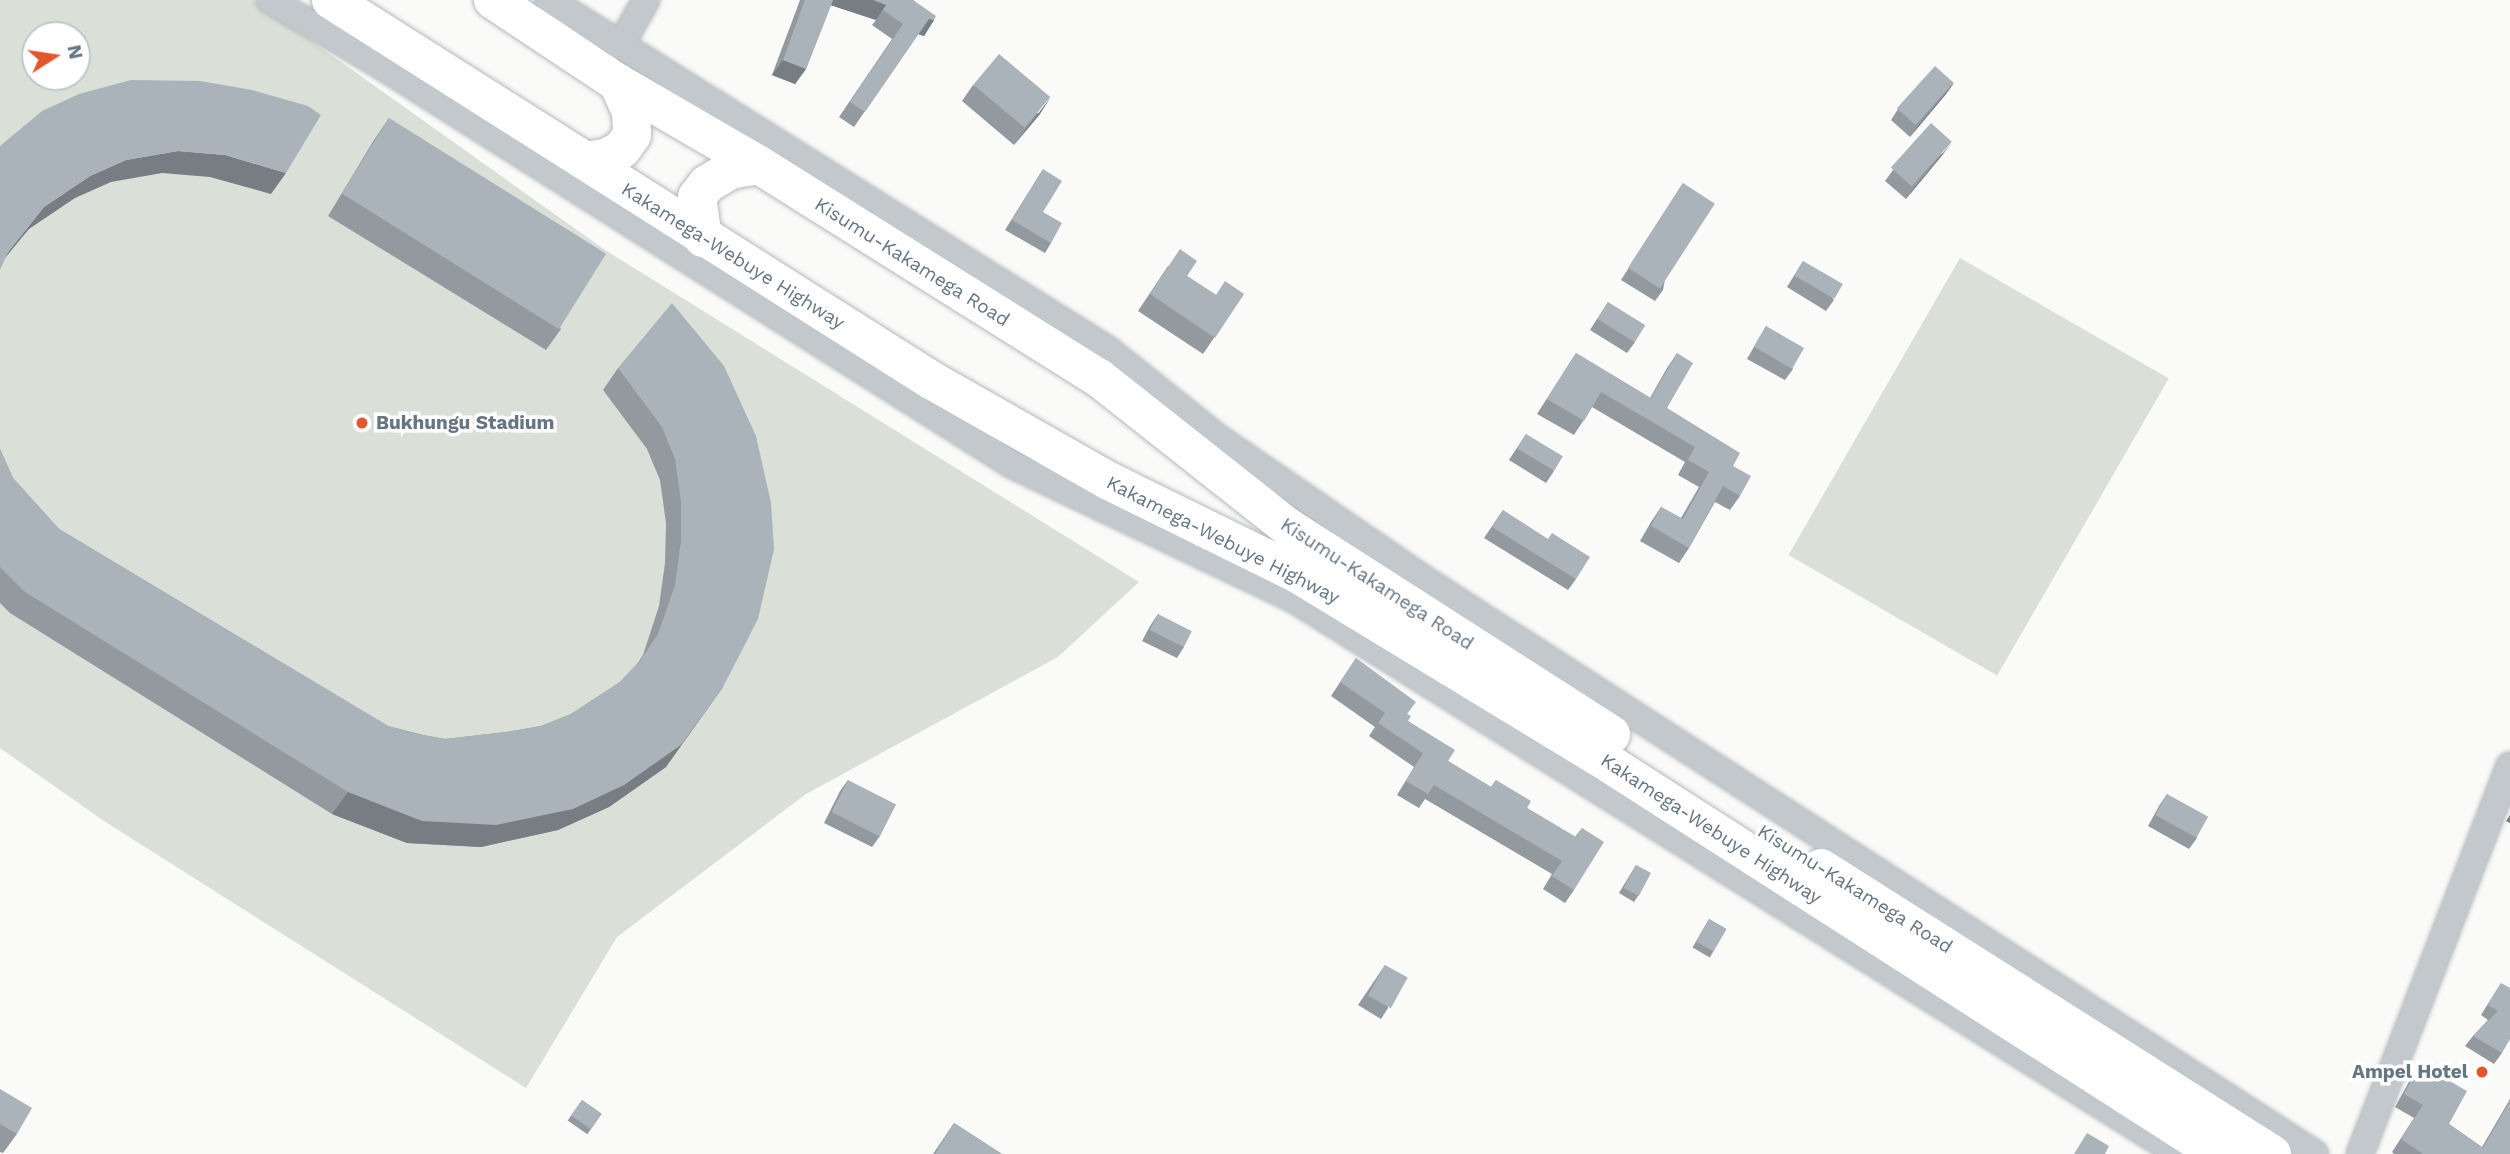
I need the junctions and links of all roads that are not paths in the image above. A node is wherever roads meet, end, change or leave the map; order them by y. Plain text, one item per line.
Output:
1 (270, 0) edge
2 (331, 0) edge
3 (494, 0) edge
4 (549, 0) edge
5 (646, 0) edge
6 (620, 46) junction
7 (618, 83) junction
8 (586, 161) junction
9 (759, 164) junction
10 (703, 238) junction
11 (1124, 362) junction
12 (1141, 412) junction
13 (1060, 454) junction
14 (1085, 499) junction
15 (2510, 766) edge
16 (2179, 1154) edge
17 (2218, 1154) edge
18 (2272, 1154) edge
19 (2315, 1154) edge
20 (2360, 1154) edge

1 - 14 street
2 - 8 highway, Kakamega-Webuye Highway
3 - 7 highway, Kisumu-Kakamega Road
4 - 6 street
5 - 6 street
6 - 11 street
7 - 8 highway
7 - 9 highway, Kisumu-Kakamega Road
8 - 10 highway, Kakamega-Webuye Highway
9 - 10 highway
9 - 12 highway, Kisumu-Kakamega Road
10 - 13 highway, Kakamega-Webuye Highway
11 - 12 street
11 - 19 street
12 - 18 highway, Kisumu-Kakamega Road
13 - 14 street
13 - 17 highway, Kakamega-Webuye Highway
14 - 16 street
15 - 20 street

